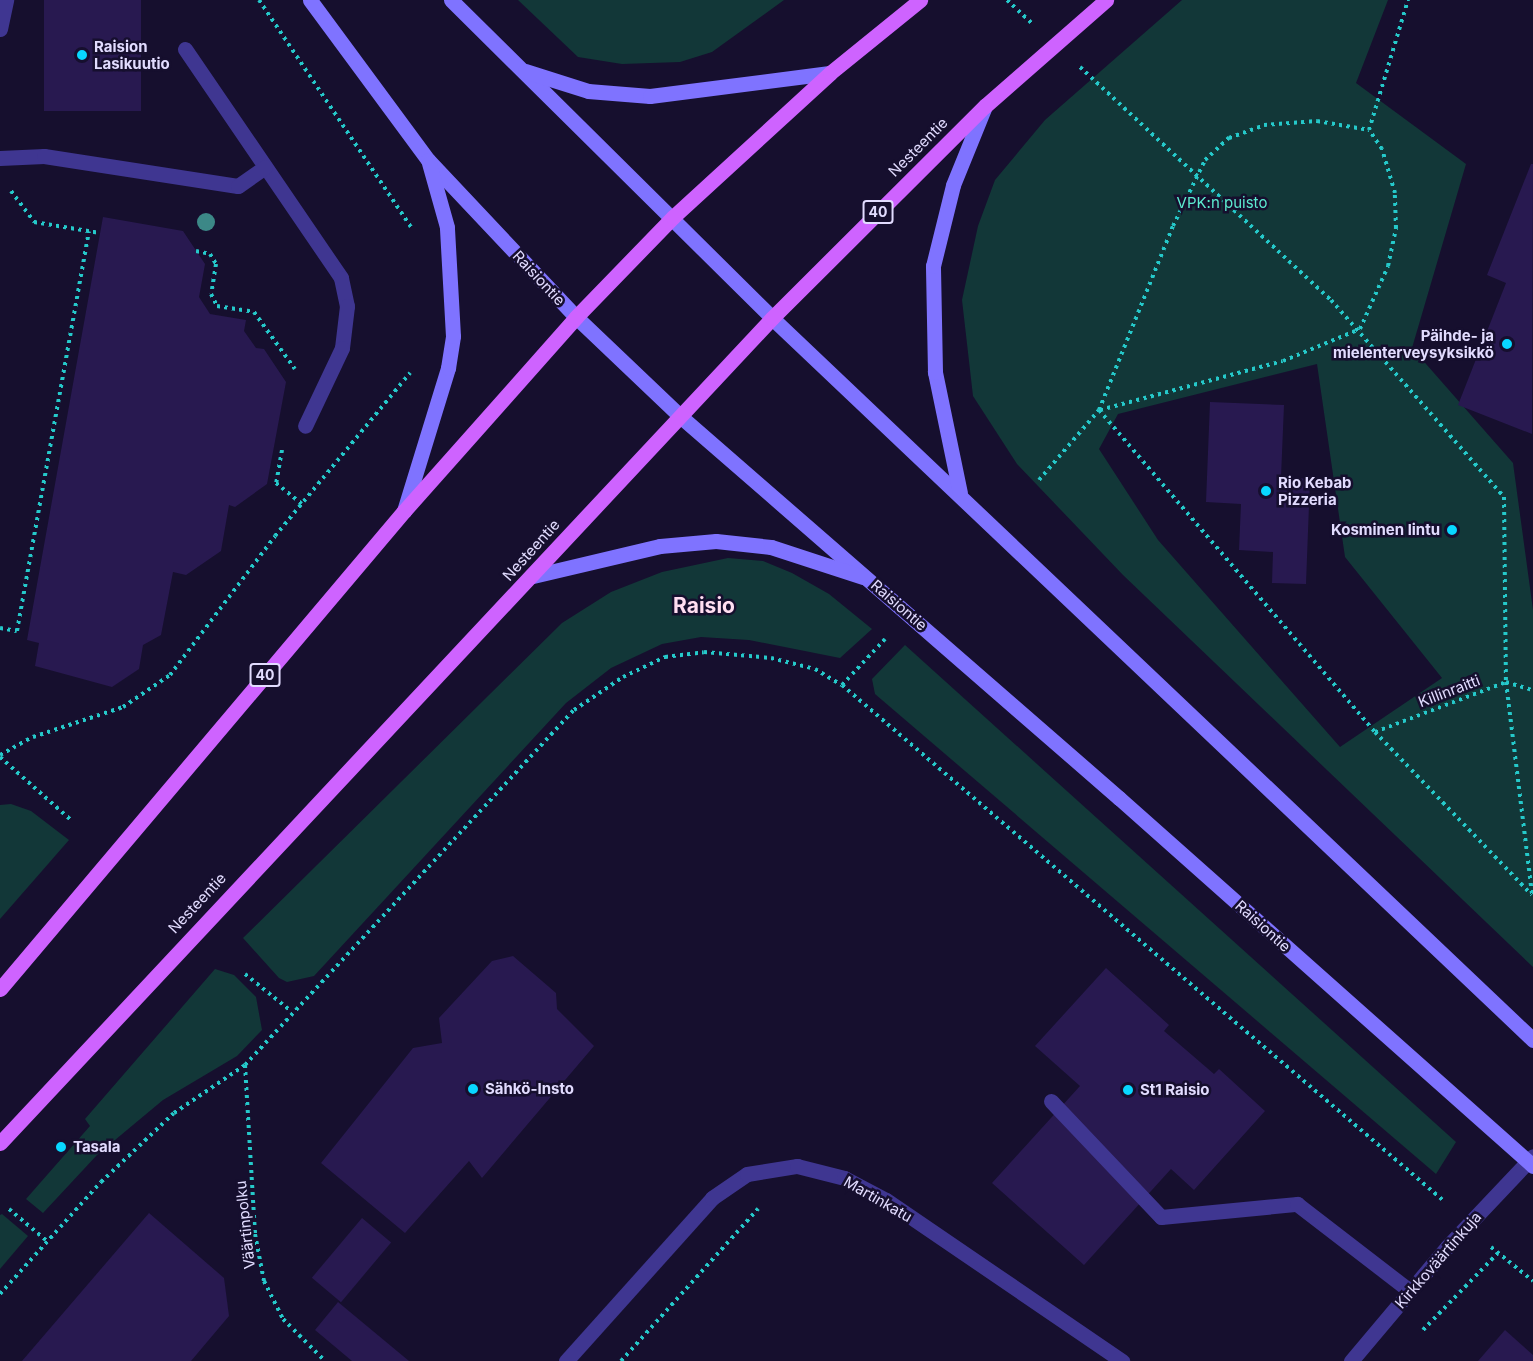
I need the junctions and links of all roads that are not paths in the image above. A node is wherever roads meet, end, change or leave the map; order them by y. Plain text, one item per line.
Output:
1 (6, 0) edge
2 (310, 0) edge
3 (451, 0) edge
4 (920, 0) edge
5 (1106, 0) edge
6 (0, 29) edge
7 (185, 49) dead end
8 (521, 70) junction
9 (830, 74) junction
10 (985, 106) junction
11 (0, 158) edge
12 (428, 160) junction
13 (265, 167) junction
14 (673, 217) junction
15 (576, 317) junction
16 (772, 318) junction
17 (680, 416) junction
18 (305, 426) dead end
19 (960, 493) junction
20 (404, 511) junction
21 (533, 576) junction
22 (870, 579) junction
23 (0, 989) edge
24 (1533, 1040) edge
25 (1051, 1101) dead end
26 (0, 1143) edge
27 (1531, 1161) edge
28 (1410, 1291) junction
29 (567, 1361) edge
30 (1122, 1361) edge
31 (1351, 1361) edge

1 - 6 street
2 - 12 main road, Raisiontie
3 - 8 main road
4 - 9 main road, 40
5 - 10 main road, Nesteentie / 40
7 - 13 street
8 - 9 main road
8 - 14 main road
9 - 14 main road, 40
10 - 16 main road, Nesteentie / 40
10 - 19 main road
11 - 13 street
12 - 15 main road, Raisiontie
12 - 20 main road
13 - 18 street
14 - 15 main road, 40
14 - 16 main road
15 - 17 main road, Raisiontie
15 - 20 main road, 40
16 - 17 main road, Nesteentie / 40
16 - 19 main road
17 - 21 main road, Nesteentie / 40
17 - 22 main road, Raisiontie
19 - 24 main road
20 - 23 main road, 40
21 - 22 main road
21 - 26 main road, Nesteentie / 40
22 - 27 main road, Raisiontie
25 - 28 street
27 - 28 street, Kirkkoväärtinkuja
28 - 31 street, Kirkkoväärtinkuja
29 - 30 street, Martinkatu

